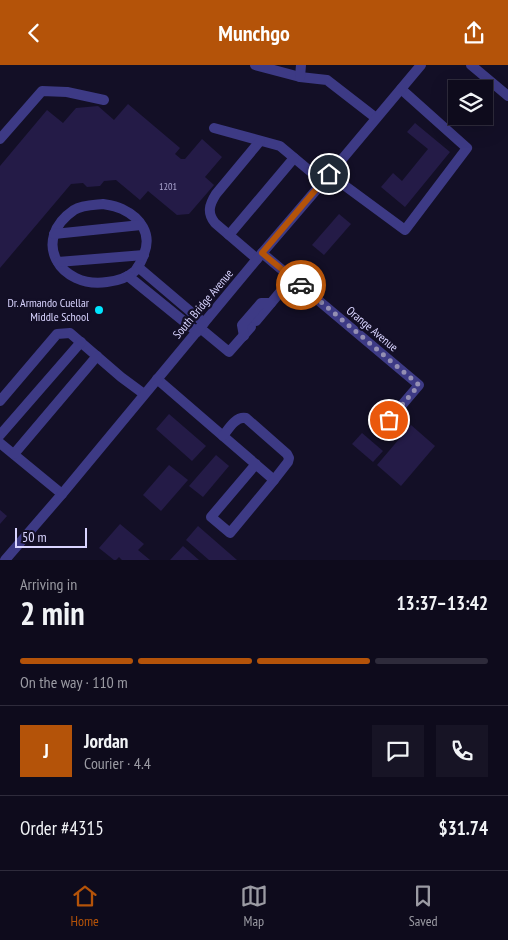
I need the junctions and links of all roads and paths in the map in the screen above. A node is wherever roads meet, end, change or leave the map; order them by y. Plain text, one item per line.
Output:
1 (255, 65) edge
2 (301, 65) edge
3 (421, 65) edge
4 (470, 65) edge
5 (300, 77) junction
6 (401, 89) junction
7 (508, 96) edge
8 (104, 100) dead end
9 (376, 119) junction
10 (214, 128) dead end
11 (0, 139) edge
12 (260, 141) junction
13 (294, 158) junction
14 (326, 178) junction
15 (141, 225) junction
16 (54, 234) junction
17 (229, 235) junction
18 (144, 255) junction
19 (259, 256) junction
20 (58, 262) junction
21 (138, 267) junction
22 (128, 276) junction
23 (292, 278) junction
24 (271, 303) junction
25 (200, 328) junction
26 (244, 336) junction
27 (80, 342) junction
28 (97, 356) junction
29 (157, 379) junction
30 (144, 394) junction
31 (0, 401) edge
32 (379, 432) dead end
33 (0, 435) edge
34 (223, 435) junction
35 (0, 443) edge
36 (14, 454) junction
37 (256, 464) junction
38 (274, 480) junction
39 (62, 494) junction
40 (5, 560) edge

1 - 5 street
2 - 5 street
3 - 6 street, South Bridge Avenue
4 - 7 street
5 - 9 street
6 - 9 street, South Bridge Avenue
6 - 14 street
8 - 11 street
9 - 14 street, South Bridge Avenue
10 - 12 street
12 - 13 street
12 - 17 street, Orange Avenue
13 - 14 street
13 - 17 street
14 - 19 street, South Bridge Avenue
15 - 16 street
15 - 16 street
15 - 18 street
16 - 20 street
17 - 19 street, Orange Avenue
18 - 20 street
18 - 21 street
19 - 23 street, Orange Avenue
19 - 25 street, South Bridge Avenue
20 - 22 street
21 - 22 street
21 - 25 street
22 - 25 street
23 - 24 street
23 - 32 street, Orange Avenue
24 - 26 street
24 - 26 street
25 - 26 street
25 - 29 street, South Bridge Avenue
27 - 28 street
27 - 31 street
27 - 33 street
28 - 30 street
28 - 36 street
29 - 30 street, South Bridge Avenue
29 - 34 street
30 - 39 street, South Bridge Avenue
34 - 37 street
34 - 38 street
35 - 36 street
36 - 39 street
37 - 38 street
37 - 38 street
39 - 40 street, South Bridge Avenue

